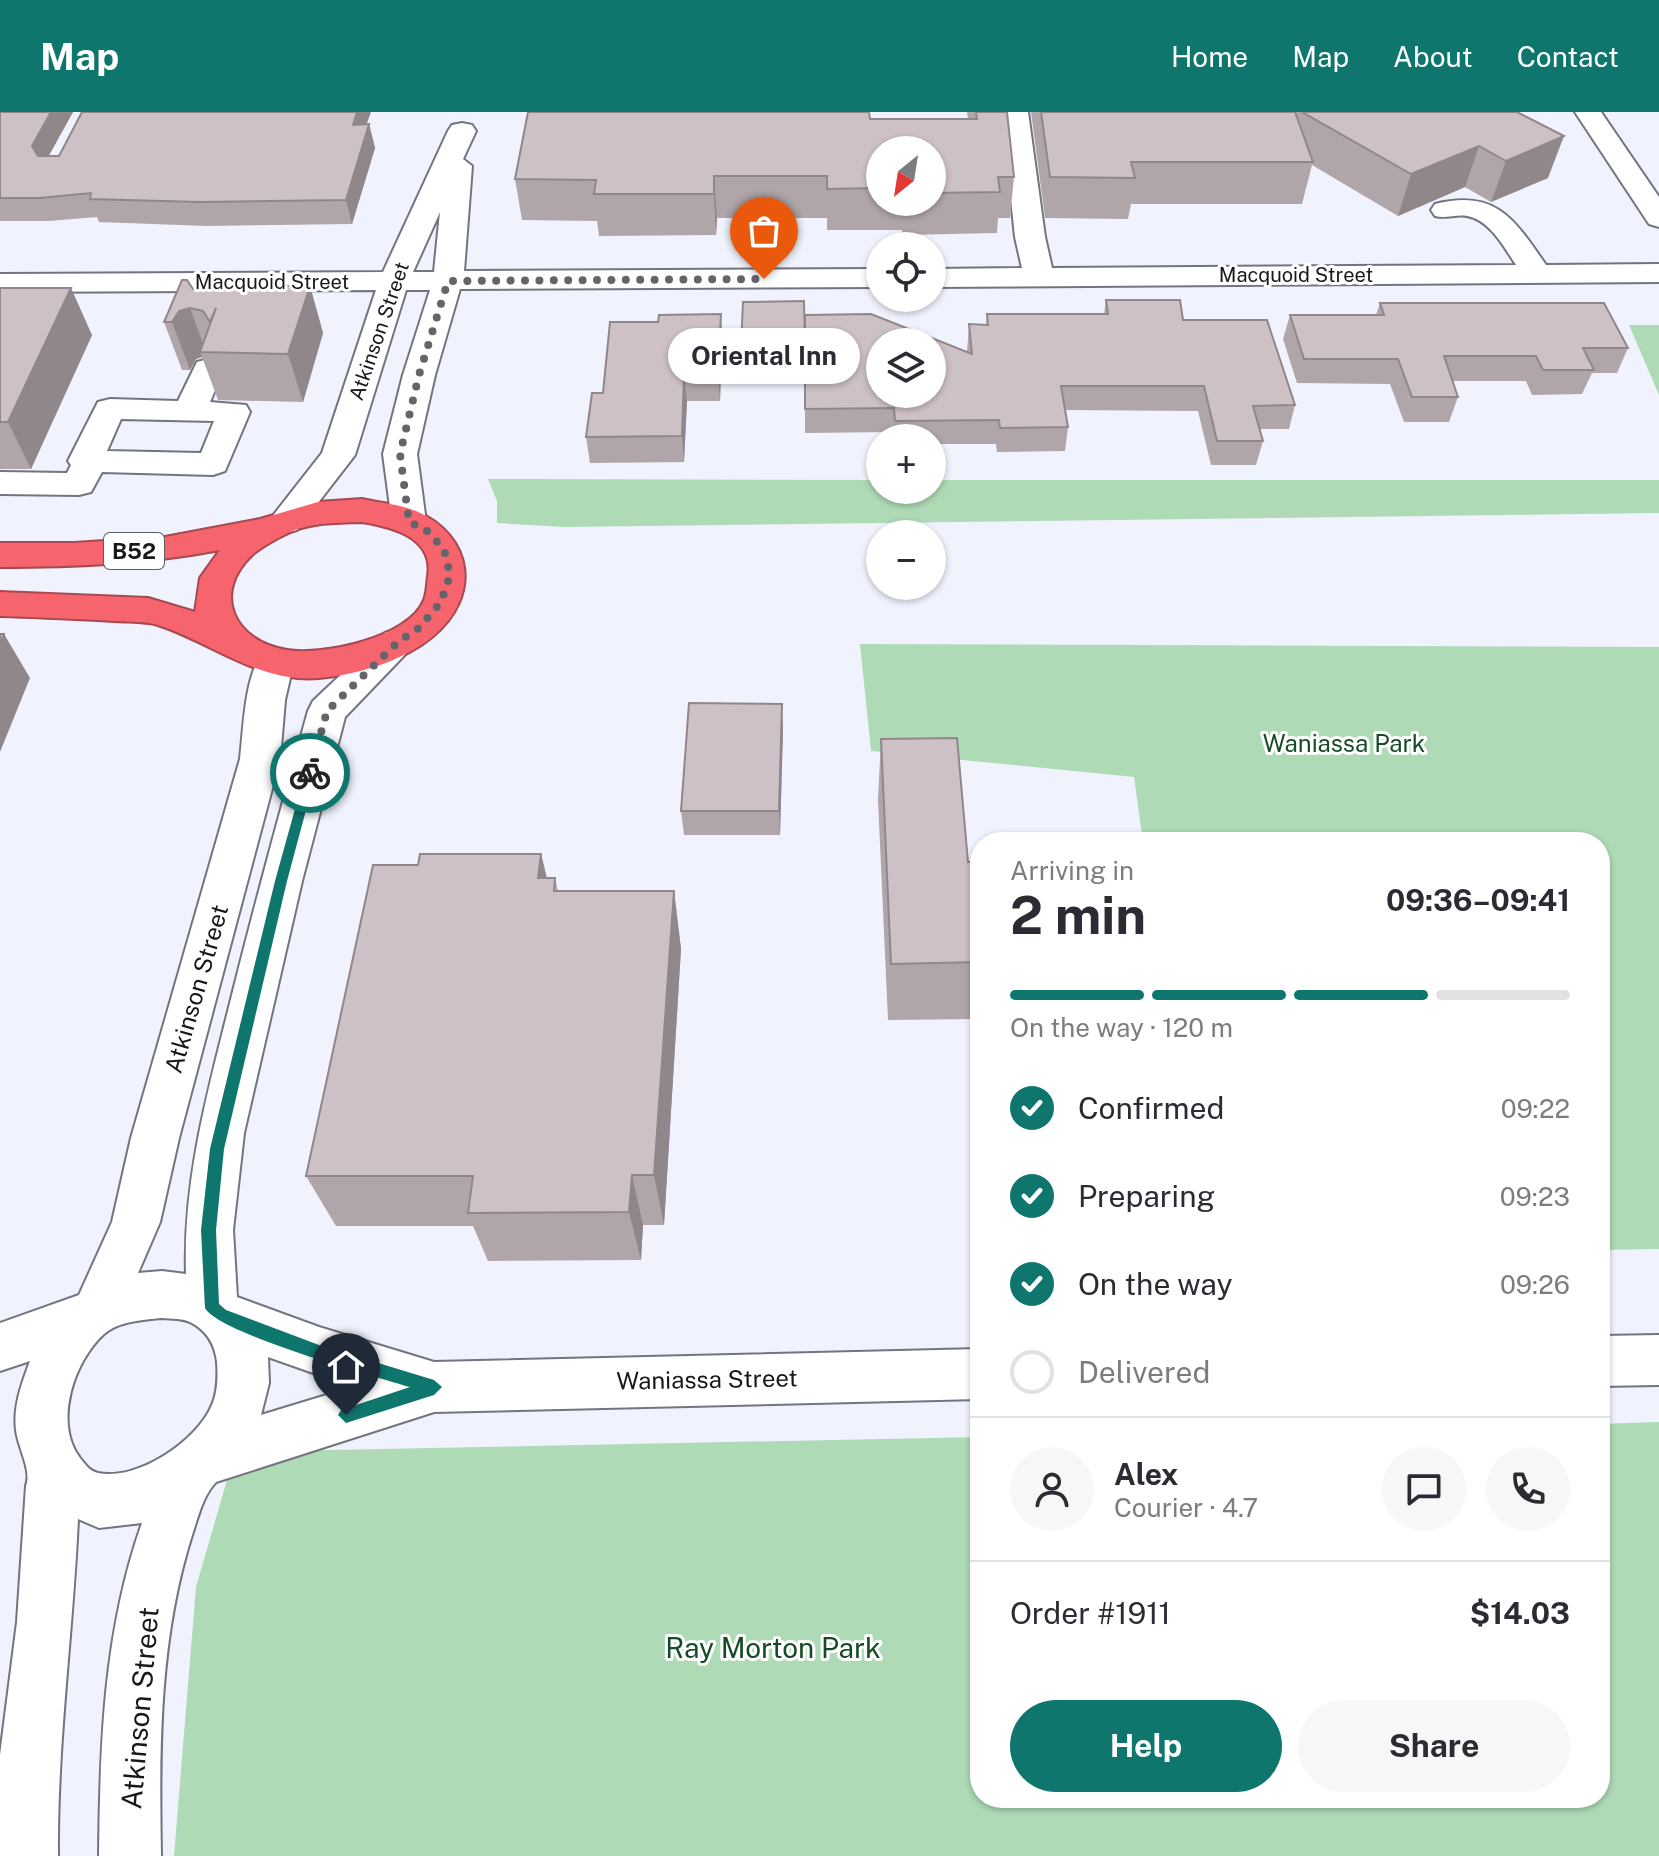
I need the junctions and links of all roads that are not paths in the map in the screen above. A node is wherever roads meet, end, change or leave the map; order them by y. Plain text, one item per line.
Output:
1 (1015, 112) edge
2 (1588, 112) edge
3 (464, 122) edge
4 (1445, 210) dead end
5 (1659, 218) edge
6 (1659, 273) edge
7 (1537, 274) junction
8 (1039, 277) junction
9 (866, 278) edge
10 (946, 278) edge
11 (394, 281) junction
12 (448, 281) junction
13 (0, 283) edge
14 (208, 369) edge
15 (190, 411) junction
16 (90, 461) junction
17 (0, 483) edge
18 (409, 522) junction
19 (276, 525) junction
20 (0, 555) edge
21 (0, 604) edge
22 (398, 642) junction
23 (235, 643) junction
24 (275, 661) junction
25 (216, 1312) junction
26 (91, 1314) junction
27 (0, 1347) edge
28 (1659, 1360) edge
29 (1610, 1361) edge
30 (970, 1374) edge
31 (434, 1387) junction
32 (197, 1466) junction
33 (31, 1472) edge
34 (20, 1850) edge
35 (130, 1856) edge

1 - 8 street
2 - 5 street
3 - 11 street, Atkinson Street
3 - 12 street, Atkinson Street
4 - 7 street
6 - 7 street, Macquoid Street
7 - 8 street, Macquoid Street
8 - 10 street, Macquoid Street
9 - 12 street, Macquoid Street
11 - 12 street, Macquoid Street
11 - 13 street, Macquoid Street
11 - 19 street, Atkinson Street
12 - 18 street, Atkinson Street
14 - 15 street
15 - 16 street
15 - 16 street
16 - 17 street
18 - 19 highway, B52
18 - 22 highway, B52
19 - 20 highway, B52
19 - 23 highway, B52
21 - 23 highway, B52
22 - 24 highway, B52
22 - 25 street
23 - 24 highway, B52
24 - 26 street, Atkinson Street
25 - 26 street
25 - 31 street, Waniassa Street
25 - 32 street
26 - 27 street
26 - 33 street
28 - 29 street
30 - 31 street, Waniassa Street
31 - 32 street, Waniassa Street
32 - 33 street
32 - 35 street, Atkinson Street
33 - 34 street

